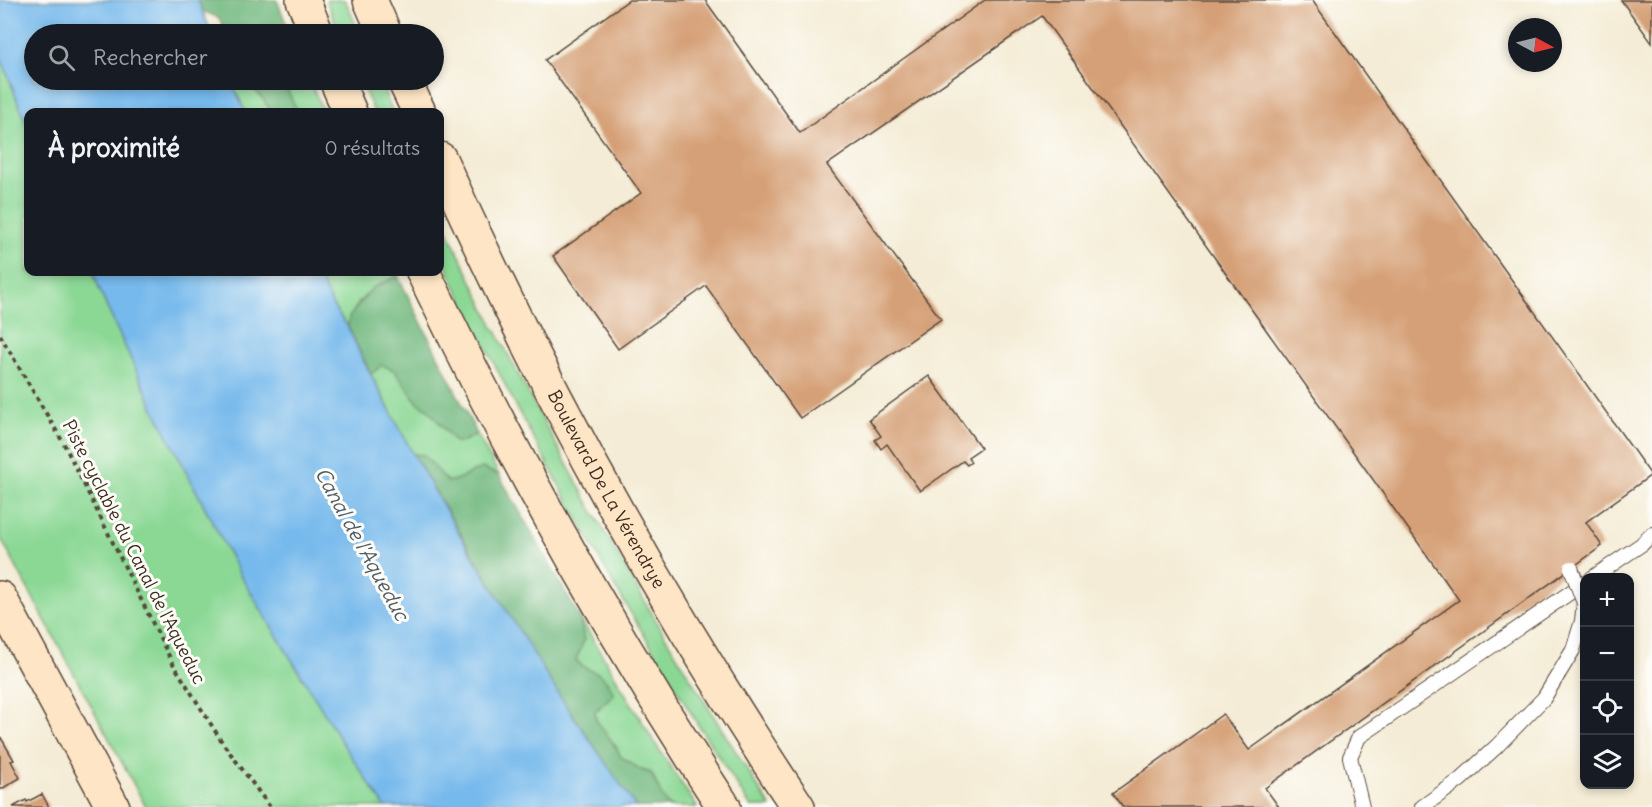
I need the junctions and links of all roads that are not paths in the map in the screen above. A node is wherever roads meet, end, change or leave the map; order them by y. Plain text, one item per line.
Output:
1 (303, 0) edge
2 (370, 0) edge
3 (313, 24) edge
4 (381, 24) edge
5 (340, 90) edge
6 (409, 90) edge
7 (348, 108) edge
8 (417, 108) edge
9 (444, 167) edge
10 (425, 276) edge
11 (1652, 534) edge
12 (1571, 568) dead end
13 (1599, 573) edge
14 (1580, 586) edge
15 (0, 598) edge
16 (113, 807) edge
17 (724, 807) edge
18 (798, 807) edge
19 (1362, 807) edge
20 (1422, 807) edge

1 - 3 main road
2 - 4 main road
5 - 7 main road
6 - 8 main road
9 - 18 main road, Boulevard De La Vérendrye
10 - 17 main road
11 - 13 lane
12 - 20 lane, bridge
14 - 19 lane
15 - 16 main road

